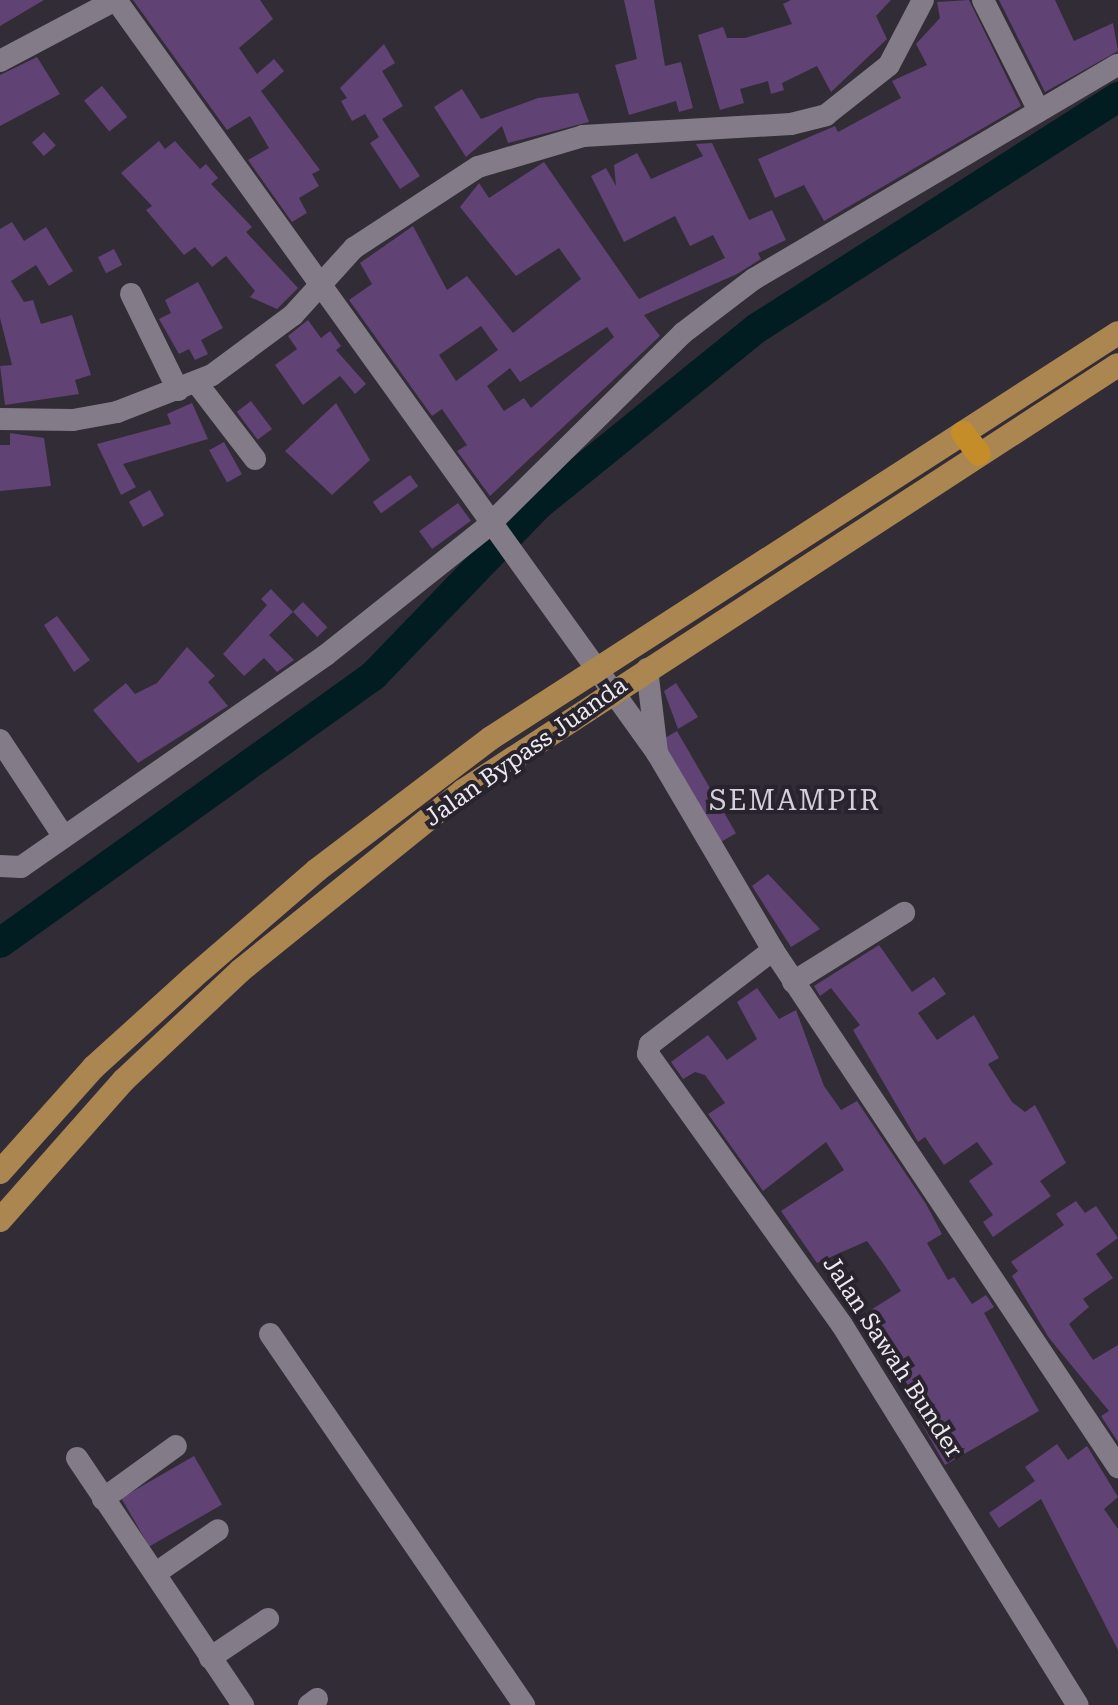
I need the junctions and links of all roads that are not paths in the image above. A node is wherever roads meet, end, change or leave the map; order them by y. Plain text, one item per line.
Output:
1 (115, 0) edge
2 (923, 0) edge
3 (983, 0) edge
4 (0, 61) edge
5 (1118, 65) edge
6 (1039, 111) junction
7 (320, 285) junction
8 (131, 294) dead end
9 (1118, 333) edge
10 (1118, 365) edge
11 (187, 386) junction
12 (0, 419) edge
13 (963, 433) junction
14 (979, 454) junction
15 (255, 459) dead end
16 (491, 530) junction
17 (594, 669) junction
18 (647, 669) junction
19 (608, 695) junction
20 (0, 740) edge
21 (657, 753) junction
22 (64, 837) junction
23 (0, 866) edge
24 (904, 913) dead end
25 (252, 927) junction
26 (272, 946) junction
27 (773, 950) junction
28 (793, 982) junction
29 (0, 1172) edge
30 (0, 1220) edge
31 (270, 1334) dead end
32 (176, 1446) dead end
33 (77, 1458) dead end
34 (1118, 1467) edge
35 (103, 1499) junction
36 (218, 1530) dead end
37 (156, 1573) junction
38 (268, 1619) dead end
39 (210, 1658) junction
40 (243, 1705) edge
41 (524, 1705) edge
42 (1078, 1705) edge

1 - 4 street
1 - 7 street
2 - 7 street
3 - 6 street
5 - 6 street
6 - 16 street
7 - 11 street
7 - 16 street
8 - 11 street
9 - 13 main road, Jalan Bypass Juanda
10 - 14 main road, Jalan Bypass Juanda
11 - 12 street
11 - 15 street
13 - 14 highway
13 - 17 main road, Jalan Bypass Juanda
14 - 18 main road, Jalan Bypass Juanda
16 - 17 street
16 - 22 street
17 - 19 street
17 - 25 main road, Jalan Bypass Juanda
18 - 19 main road, Jalan Bypass Juanda
18 - 21 street
19 - 21 street
19 - 26 main road, Jalan Bypass Juanda
20 - 22 street
21 - 27 street
22 - 23 street
24 - 28 street
25 - 26 main road
25 - 29 main road, Jalan Bypass Juanda
26 - 30 main road, Jalan Bypass Juanda
27 - 28 street
27 - 42 street, Jalan Sawah Bunder
28 - 34 street
31 - 41 street
32 - 35 street
33 - 35 street
35 - 37 street
36 - 37 street
37 - 39 street
38 - 39 street
39 - 40 street

